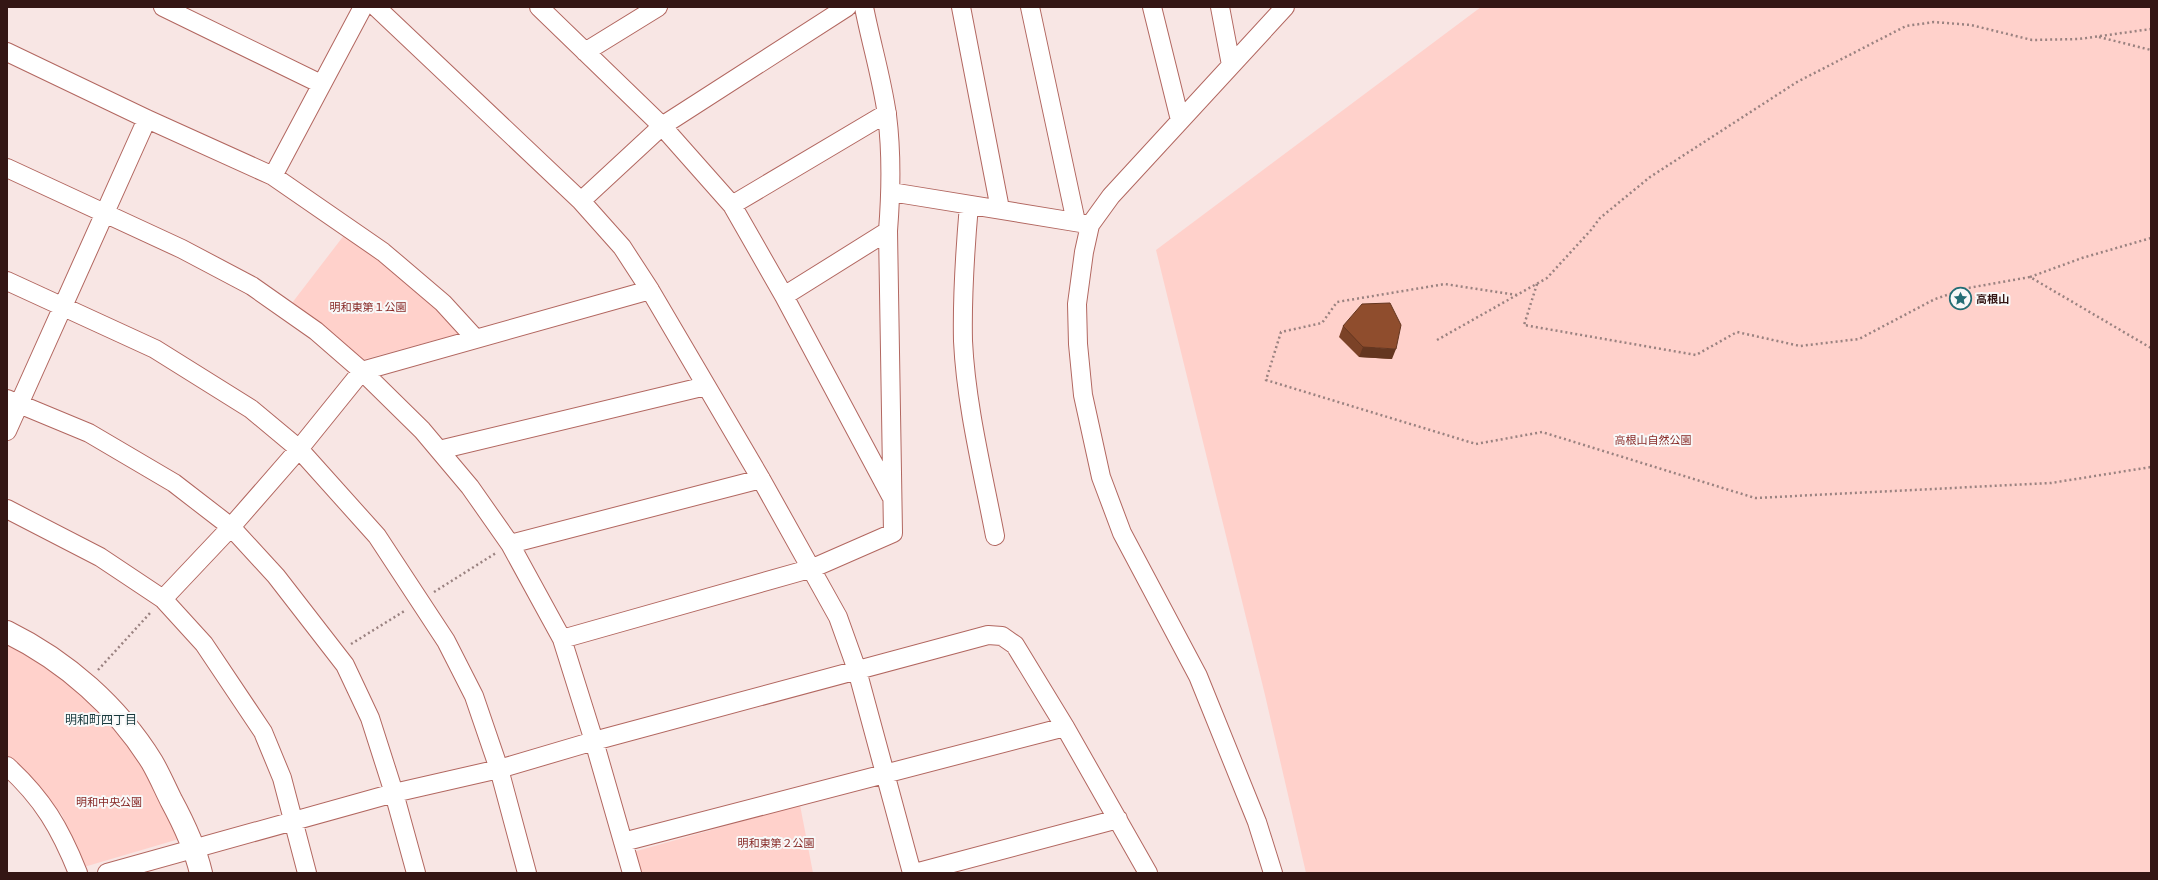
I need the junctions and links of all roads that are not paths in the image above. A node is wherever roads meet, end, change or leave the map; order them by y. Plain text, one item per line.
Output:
1 (163, 7) edge
2 (363, 7) edge
3 (376, 7) edge
4 (539, 7) edge
5 (658, 7) edge
6 (847, 7) edge
7 (864, 7) edge
8 (961, 7) edge
9 (1030, 7) edge
10 (1152, 7) edge
11 (1220, 7) edge
12 (1285, 7) edge
13 (7, 52) edge
14 (585, 52) junction
15 (1230, 65) junction
16 (321, 84) junction
17 (887, 113) junction
18 (147, 119) junction
19 (1180, 120) junction
20 (662, 126) junction
21 (7, 168) edge
22 (273, 176) junction
23 (891, 192) junction
24 (581, 201) junction
25 (732, 205) junction
26 (969, 205) junction
27 (1000, 209) junction
28 (105, 213) junction
29 (1083, 223) junction
30 (888, 231) junction
31 (7, 281) edge
32 (650, 290) junction
33 (784, 296) junction
34 (63, 306) junction
35 (475, 338) junction
36 (362, 371) junction
37 (706, 386) junction
38 (13, 402) edge
39 (7, 431) edge
40 (299, 449) junction
41 (439, 450) junction
42 (761, 478) junction
43 (892, 498) junction
44 (7, 509) edge
45 (230, 527) junction
46 (995, 536) dead end
47 (510, 544) junction
48 (813, 568) junction
49 (163, 599) junction
50 (7, 632) edge
51 (562, 639) junction
52 (857, 670) junction
53 (1065, 727) junction
54 (594, 741) junction
55 (7, 767) edge
56 (499, 769) junction
57 (886, 772) junction
58 (394, 793) junction
59 (1118, 819) junction
60 (293, 822) junction
61 (623, 842) junction
62 (195, 848) junction
63 (78, 873) edge
64 (107, 873) edge
65 (201, 873) edge
66 (307, 873) edge
67 (416, 873) edge
68 (527, 873) edge
69 (632, 873) edge
70 (914, 873) edge
71 (1148, 873) edge
72 (1273, 873) edge

1 - 16 street
2 - 16 street
3 - 24 street
4 - 14 street
5 - 14 street
6 - 20 street
7 - 17 street
8 - 27 street
9 - 29 street
10 - 19 street
11 - 15 street
12 - 15 street
13 - 18 street
14 - 20 street
15 - 19 street
16 - 22 street
17 - 23 street
17 - 25 street
18 - 22 street
18 - 28 street
19 - 29 street
20 - 24 street
20 - 25 street
21 - 28 street
22 - 35 street
23 - 26 street
23 - 30 street
24 - 32 street
25 - 33 street
26 - 27 street
26 - 46 street
27 - 29 street
28 - 34 street
28 - 36 street
29 - 72 street
30 - 33 street
30 - 43 street
31 - 34 street
32 - 35 street
32 - 37 street
33 - 43 street
34 - 38 street
34 - 40 street
35 - 36 street
36 - 40 street
36 - 41 street
37 - 41 street
37 - 42 street
38 - 39 street
38 - 45 street
40 - 45 street
40 - 56 street
41 - 47 street
42 - 47 street
42 - 48 street
43 - 48 street
44 - 49 street
45 - 49 street
45 - 58 street
47 - 51 street
48 - 51 street
48 - 52 street
49 - 60 street
50 - 62 street
51 - 54 street
52 - 53 street
52 - 54 street
52 - 57 street
53 - 57 street
53 - 59 street
54 - 56 street
54 - 61 street
55 - 63 street
56 - 58 street
56 - 68 street
57 - 61 street
57 - 70 street
58 - 60 street
58 - 67 street
59 - 70 street
59 - 71 street
60 - 62 street
60 - 66 street
61 - 69 street
62 - 64 street
62 - 65 street

